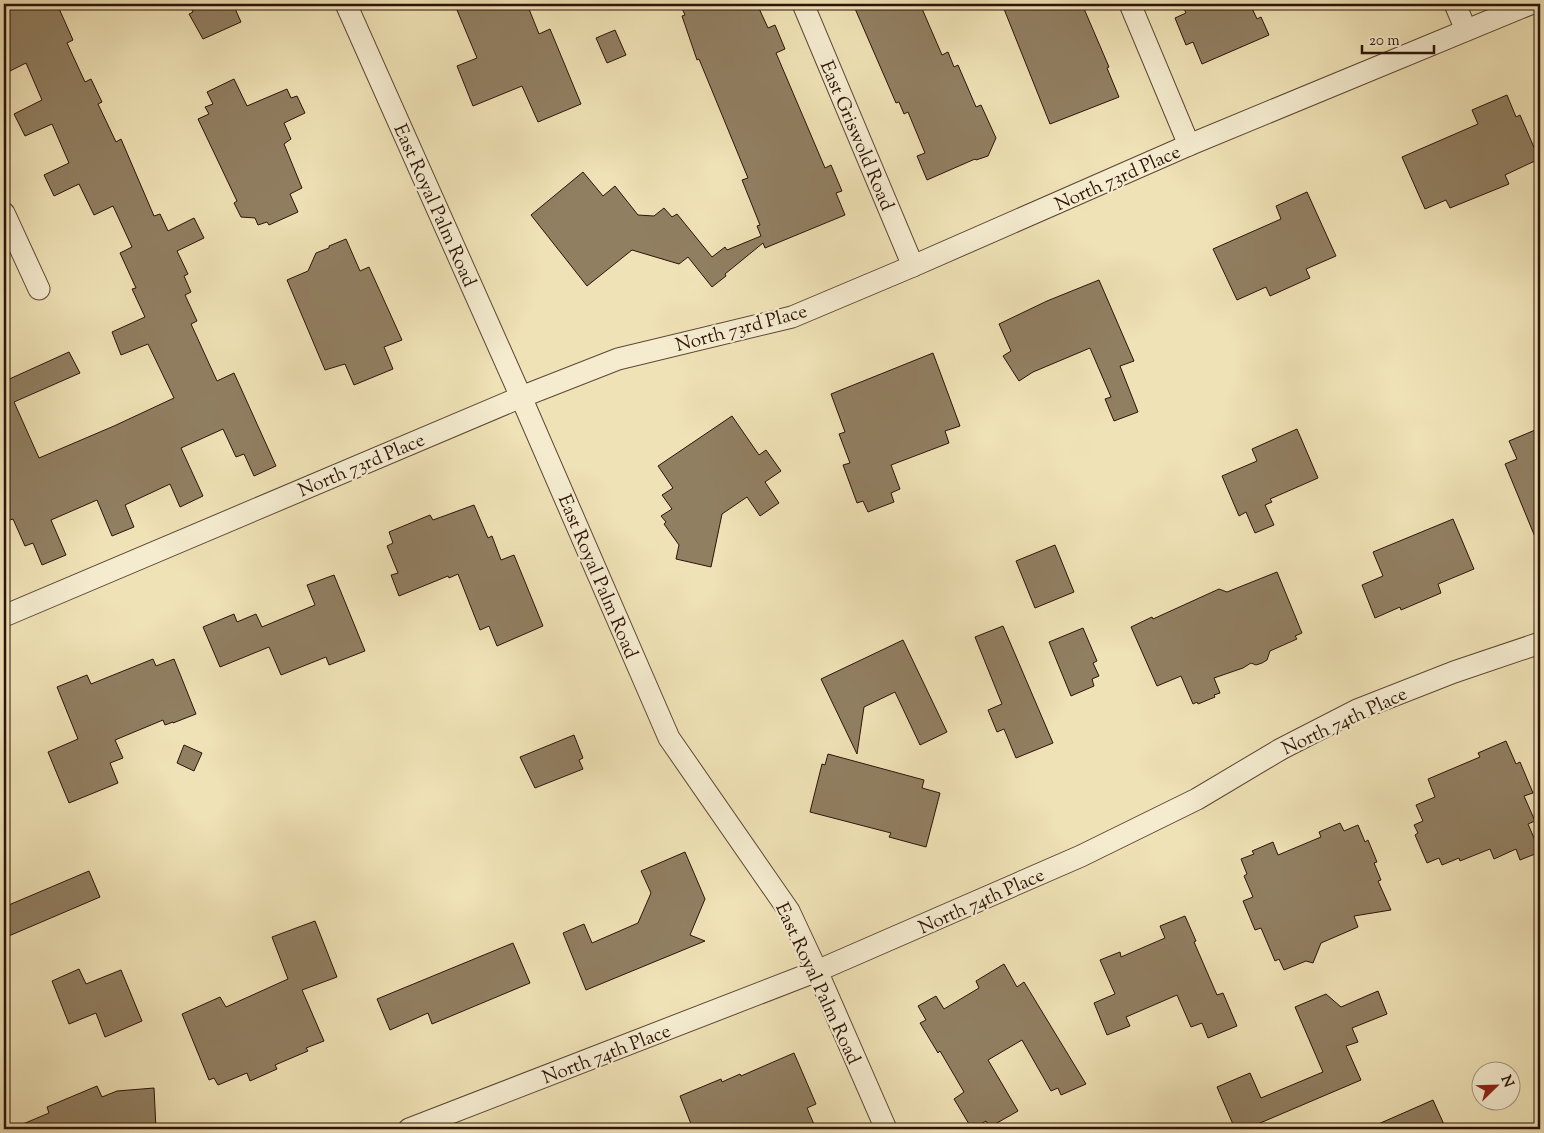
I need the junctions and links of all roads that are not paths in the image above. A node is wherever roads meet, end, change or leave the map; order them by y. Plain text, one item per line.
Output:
1 (346, 4) edge
2 (803, 4) edge
3 (1130, 4) edge
4 (1455, 4) edge
5 (1530, 4) edge
6 (1466, 30) junction
7 (1189, 145) junction
8 (4, 212) edge
9 (913, 266) junction
10 (39, 289) dead end
11 (521, 396) junction
12 (4, 616) edge
13 (1540, 643) edge
14 (817, 971) junction
15 (409, 1129) edge
16 (886, 1129) edge

1 - 11 street, East Royal Palm Road
2 - 9 street, East Griswold Road
3 - 7 street
4 - 6 street
5 - 6 street, North 73rd Place
6 - 7 street, North 73rd Place
7 - 9 street, North 73rd Place
8 - 10 street
9 - 11 street, North 73rd Place
11 - 12 street, North 73rd Place
11 - 14 street, East Royal Palm Road
13 - 14 street, North 74th Place
14 - 15 street, North 74th Place
14 - 16 street, East Royal Palm Road

